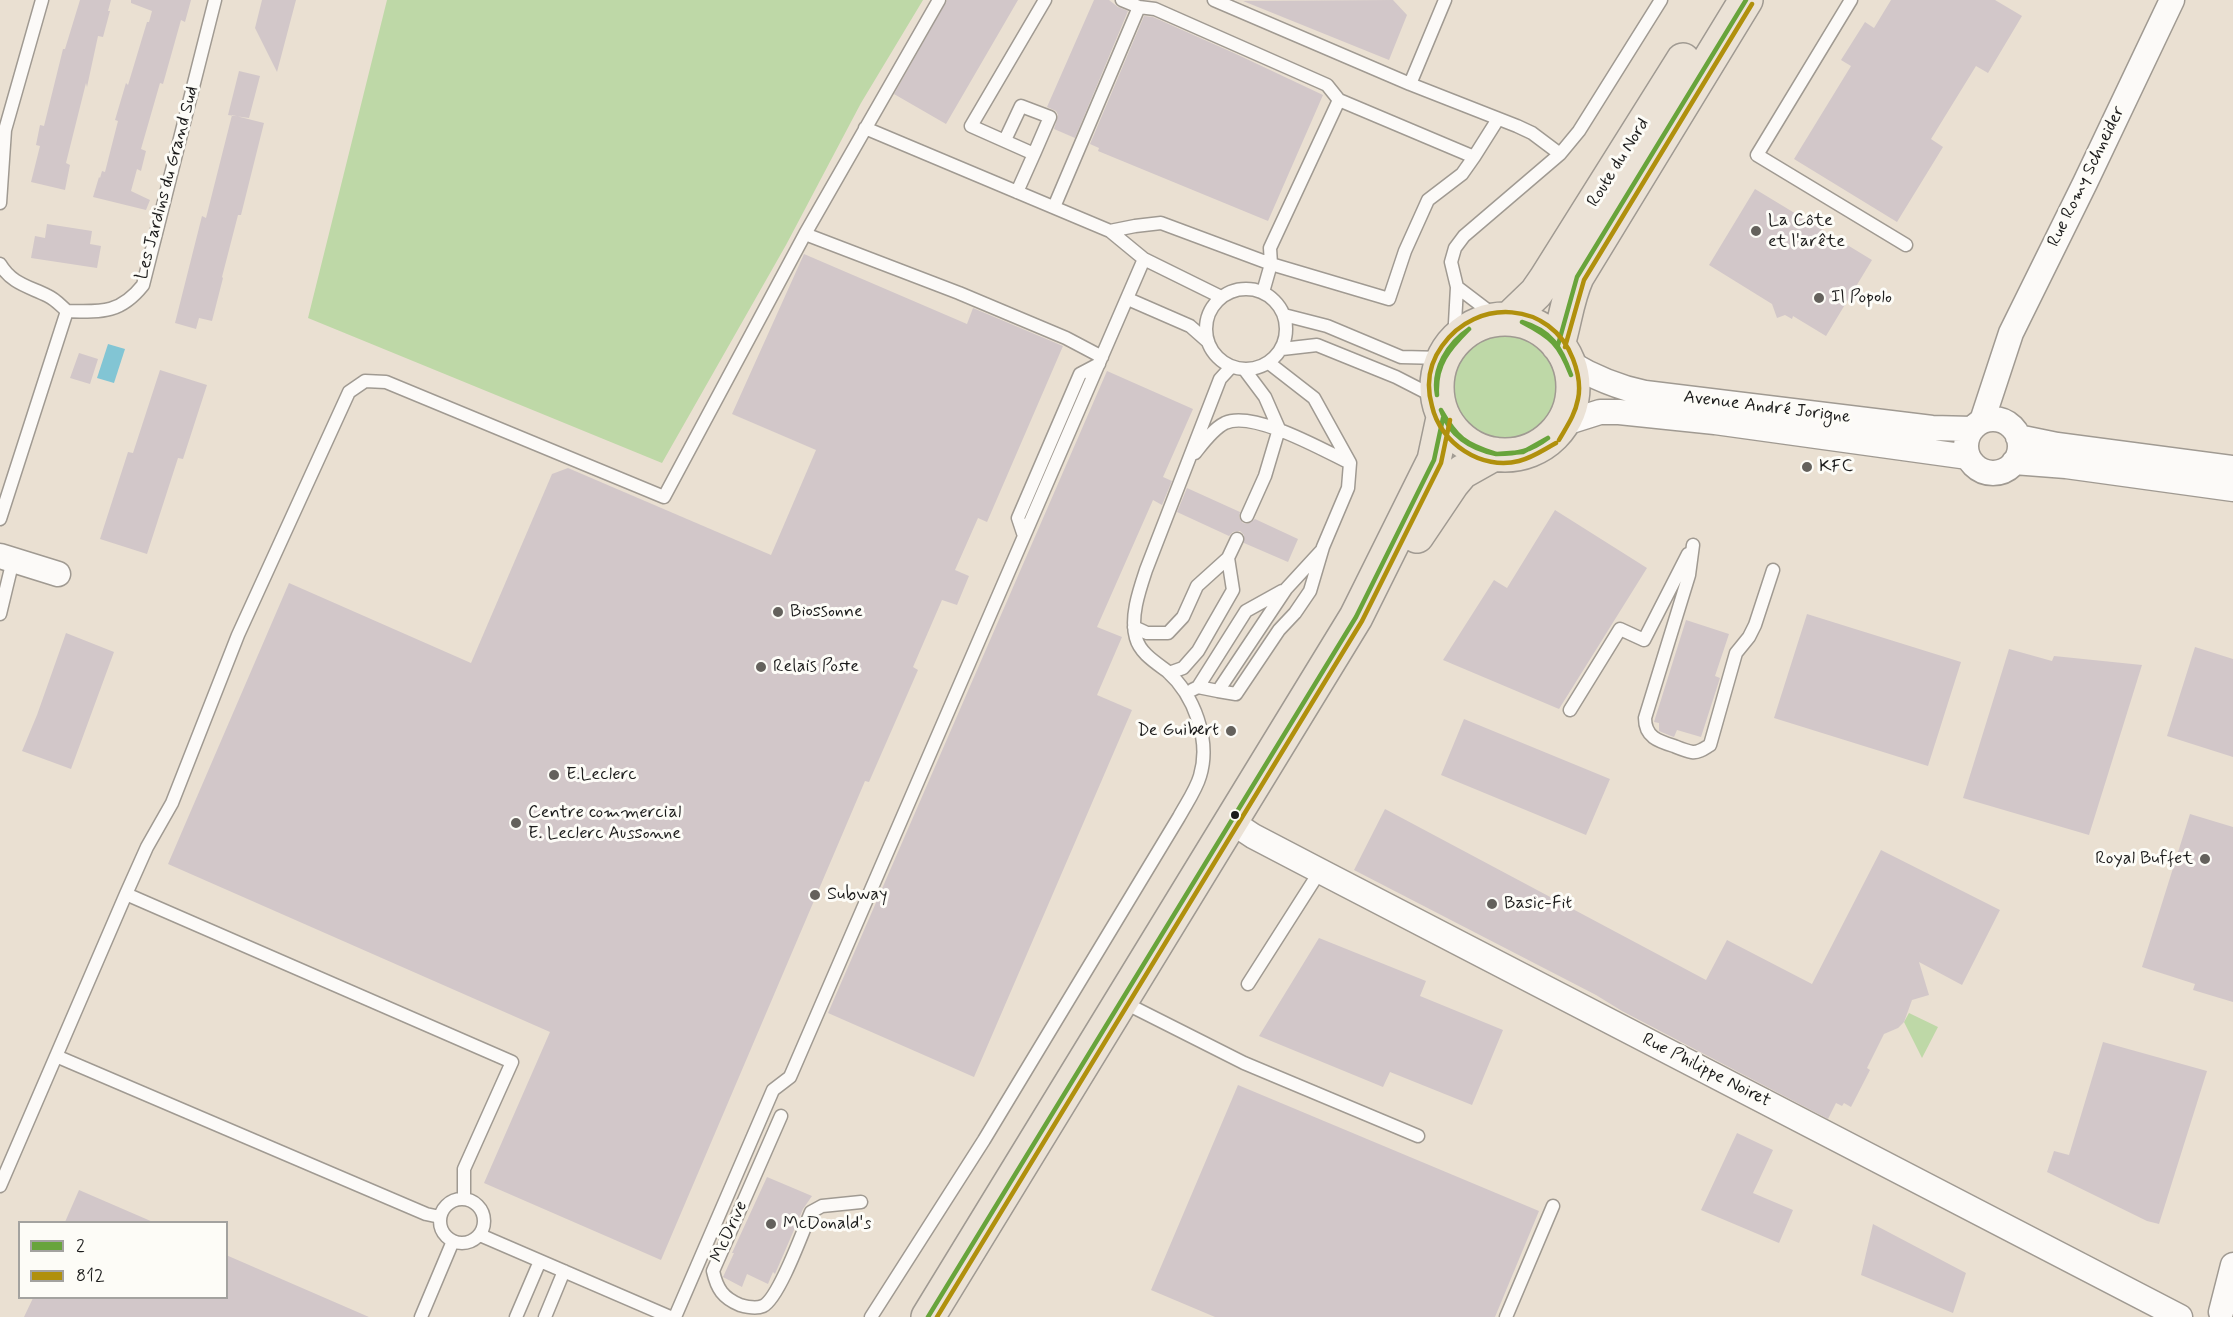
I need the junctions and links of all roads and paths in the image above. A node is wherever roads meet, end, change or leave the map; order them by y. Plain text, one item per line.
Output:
1 (42, 0) edge
2 (215, 0) edge
3 (939, 0) edge
4 (1045, 0) edge
5 (1122, 0) edge
6 (1214, 0) edge
7 (1444, 0) edge
8 (1661, 0) edge
9 (1720, 0) edge
10 (1746, 0) edge
11 (1851, 0) edge
12 (2172, 0) edge
13 (1139, 7) junction
14 (1410, 84) junction
15 (1338, 100) junction
16 (1498, 119) junction
17 (865, 128) junction
18 (1005, 140) junction
19 (1034, 154) junction
20 (1560, 154) junction
21 (1474, 157) junction
22 (1017, 192) junction
23 (0, 203) edge
24 (1054, 207) junction
25 (1110, 231) junction
26 (805, 234) junction
27 (1906, 245) dead end
28 (1144, 259) junction
29 (0, 264) edge
30 (1271, 264) junction
31 (1457, 287) junction
32 (1263, 292) junction
33 (1221, 297) junction
34 (1128, 298) junction
35 (67, 311) junction
36 (1284, 315) junction
37 (1504, 319) junction
38 (1207, 341) junction
39 (1282, 348) junction
40 (1449, 349) junction
41 (1563, 353) junction
42 (2004, 355) junction
43 (1100, 360) junction
44 (1269, 363) junction
45 (1238, 368) junction
46 (1440, 408) junction
47 (1562, 424) junction
48 (1977, 425) junction
49 (1279, 429) junction
50 (2013, 431) junction
51 (1494, 454) junction
52 (1968, 457) junction
53 (1188, 461) junction
54 (2014, 462) junction
55 (1350, 463) junction
56 (2233, 468) edge
57 (2233, 489) edge
58 (1247, 516) dead end
59 (0, 519) edge
60 (1236, 539) dead end
61 (1323, 548) junction
62 (6, 558) edge
63 (1228, 558) junction
64 (1773, 570) dead end
65 (58, 574) dead end
66 (1286, 589) junction
67 (0, 614) edge
68 (1356, 616) junction
69 (1134, 627) junction
70 (1168, 673) junction
71 (1198, 687) junction
72 (1218, 691) junction
73 (1185, 692) junction
74 (1570, 710) dead end
75 (1232, 822) junction
76 (1320, 871) junction
77 (126, 894) junction
78 (1248, 984) dead end
79 (1122, 1002) junction
80 (56, 1056) junction
81 (781, 1116) dead end
82 (1418, 1136) dead end
83 (0, 1186) edge
84 (465, 1199) junction
85 (861, 1202) dead end
86 (1552, 1206) dead end
87 (440, 1217) junction
88 (480, 1235) junction
89 (453, 1241) junction
90 (540, 1261) junction
91 (2233, 1265) edge
92 (564, 1271) junction
93 (2226, 1314) edge
94 (421, 1317) edge
95 (516, 1317) edge
96 (545, 1317) edge
97 (670, 1317) edge
98 (675, 1317) edge
99 (872, 1317) edge
100 (928, 1317) edge
101 (1506, 1317) edge
102 (2181, 1317) edge
103 (2197, 1317) edge

1 - 23 lane
2 - 35 lane, Les Jardins du Grand Sud
3 - 17 lane
4 - 18 lane
5 - 13 lane
6 - 14 lane
7 - 14 lane
8 - 20 lane
9 - 37 main road, Route du Nord
10 - 41 main road, Route du Nord
11 - 27 lane
12 - 42 street, Rue Romy Schneider
13 - 15 lane
13 - 24 lane
14 - 16 lane
15 - 21 lane
15 - 30 lane
16 - 20 lane
16 - 21 lane
17 - 22 lane
17 - 26 lane
18 - 19 lane
18 - 19 lane
19 - 22 lane
20 - 31 lane
21 - 30 lane
22 - 24 lane
24 - 25 lane
25 - 28 lane
25 - 30 lane
26 - 43 lane
26 - 77 lane
28 - 33 lane
28 - 34 lane
29 - 35 lane
30 - 32 lane
31 - 37 lane
31 - 40 lane
32 - 33 lane
32 - 36 lane
33 - 38 lane
34 - 38 lane
34 - 43 lane
35 - 59 lane
36 - 39 lane
36 - 40 lane
37 - 40 main road
37 - 41 main road
38 - 45 lane
39 - 44 lane
39 - 46 lane
40 - 46 main road
41 - 47 main road
41 - 48 street, Avenue André Jorigne
42 - 48 street, Rue Romy Schneider
42 - 50 street
43 - 98 lane
44 - 45 lane
44 - 55 lane
45 - 49 lane
45 - 53 lane
46 - 51 main road
46 - 68 main road
47 - 51 main road
47 - 52 street, Avenue André Jorigne
48 - 50 street
48 - 52 street
49 - 53 lane
49 - 55 lane
49 - 58 lane
50 - 54 street
50 - 56 street
51 - 68 main road
52 - 54 street
53 - 69 lane
54 - 57 street
55 - 61 lane
60 - 63 lane
61 - 66 lane
61 - 72 lane
62 - 65 street
62 - 67 lane
63 - 69 lane
63 - 70 lane
64 - 74 lane
66 - 71 lane
66 - 72 lane
68 - 75 main road
69 - 70 lane
70 - 73 lane
71 - 72 lane
71 - 73 lane
73 - 99 lane
75 - 76 street, Rue Philippe Noiret
75 - 79 main road
76 - 78 lane
76 - 102 street, Rue Philippe Noiret
77 - 80 lane
77 - 84 lane
79 - 82 lane
79 - 100 main road
80 - 83 lane
80 - 87 lane
81 - 85 lane, McDrive
84 - 87 lane
84 - 88 lane
86 - 101 lane
87 - 89 lane
88 - 89 lane
88 - 90 lane
89 - 94 lane
90 - 92 lane
90 - 95 lane
91 - 93 street
92 - 96 lane
92 - 97 lane
93 - 103 street

